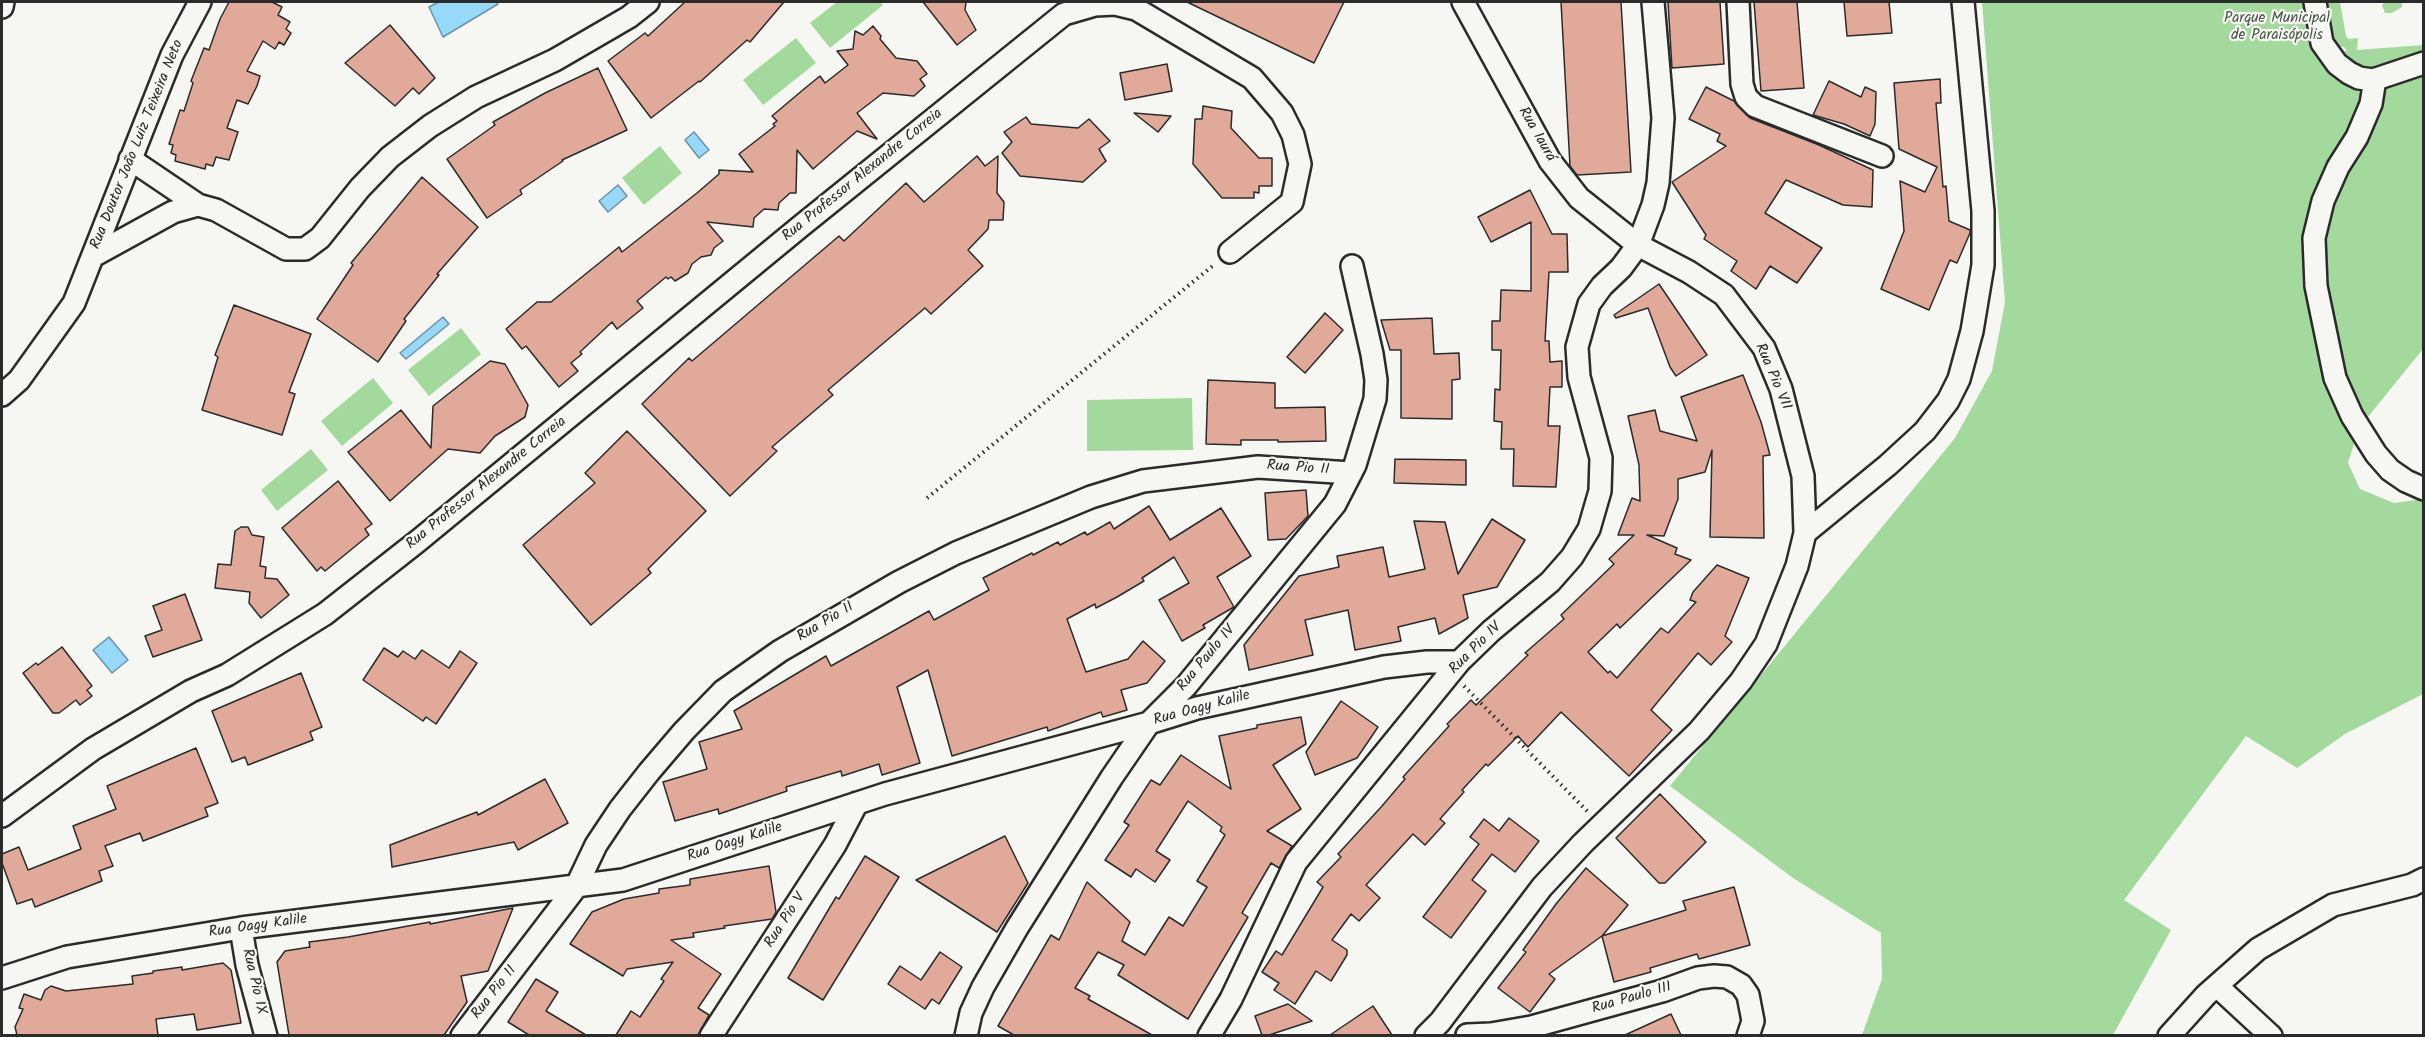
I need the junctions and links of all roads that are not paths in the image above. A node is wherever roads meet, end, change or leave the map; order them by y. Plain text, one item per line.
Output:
1 (3, 2) edge
2 (200, 2) edge
3 (648, 2) edge
4 (1463, 2) edge
5 (1653, 2) edge
6 (1738, 2) edge
7 (1963, 2) edge
8 (2316, 2) edge
9 (2, 7) edge
10 (2424, 63) edge
11 (2375, 79) junction
12 (1882, 156) dead end
13 (130, 159) junction
14 (198, 205) junction
15 (1638, 245) junction
16 (1230, 252) road end
17 (93, 256) junction
18 (1352, 266) dead end
19 (2, 395) edge
20 (1351, 473) junction
21 (2424, 489) edge
22 (1805, 533) junction
23 (1455, 668) junction
24 (1149, 723) junction
25 (857, 803) junction
26 (2, 816) edge
27 (2424, 879) edge
28 (576, 888) junction
29 (241, 928) junction
30 (2, 978) edge
31 (2217, 986) junction
32 (1461, 995) junction
33 (266, 1035) edge
34 (462, 1035) edge
35 (711, 1035) edge
36 (966, 1035) edge
37 (1209, 1035) edge
38 (1426, 1035) edge
39 (1467, 1035) edge
40 (1748, 1035) edge
41 (2169, 1035) edge
42 (2271, 1035) edge

1 - 9 street
2 - 13 street, Rua Doutor João Luiz Teixeira Neto
3 - 14 street
4 - 15 street, Rua Iaurá
5 - 15 street, Rua Pio IV
6 - 12 street
7 - 22 street
8 - 11 street
10 - 11 street
11 - 21 street
13 - 14 street
13 - 17 street, Rua Doutor João Luiz Teixeira Neto
14 - 17 street, Rua Doutor João Luiz Teixeira Neto
15 - 22 street, Rua Pio VII
15 - 23 street, Rua Pio IV
16 - 26 street, Rua Professor Alexandre Correia
17 - 19 street, Rua Doutor João Luiz Teixeira Neto
18 - 20 street, Rua Paulo IV
20 - 24 street, Rua Paulo IV
20 - 28 street, Rua Pio II
22 - 32 street, Rua Pio VII
23 - 24 street, Rua Oagy Kalile
23 - 37 street, Rua Pio IV
24 - 25 street, Rua Oagy Kalile
24 - 36 street, Rua Paulo IV
25 - 28 street, Rua Oagy Kalile
25 - 35 street, Rua Pio V
27 - 31 street
28 - 29 street, Rua Oagy Kalile
28 - 34 street, Rua Pio II
29 - 30 street, Rua Oagy Kalile
29 - 33 street, Rua Pio IX
31 - 41 street
31 - 42 street
32 - 38 street
32 - 39 street
39 - 40 street, Rua Paulo III

